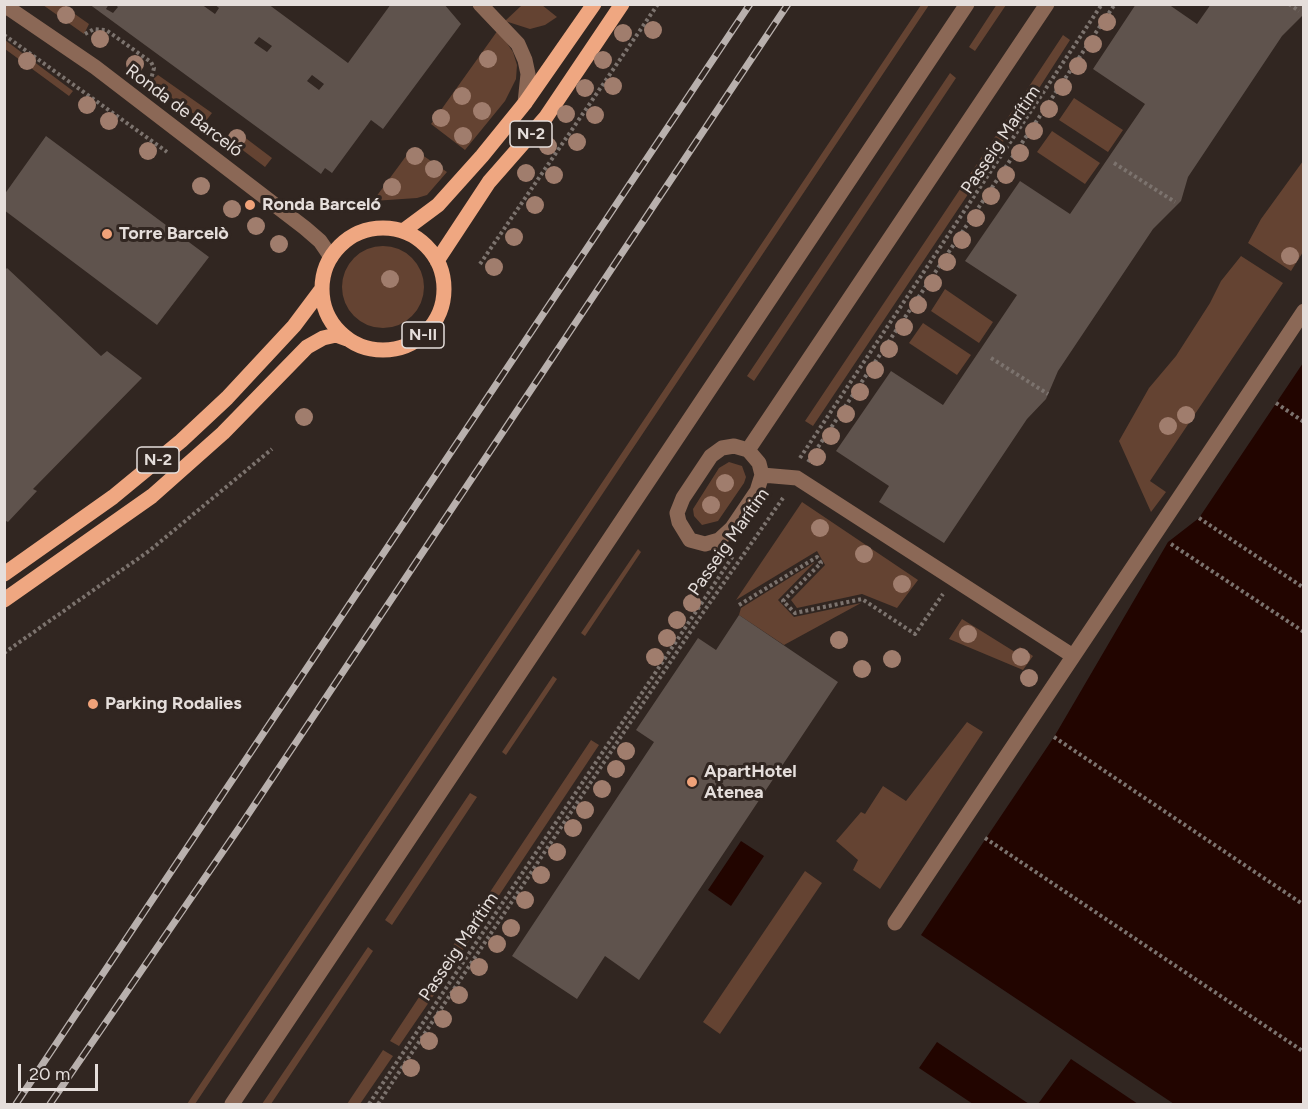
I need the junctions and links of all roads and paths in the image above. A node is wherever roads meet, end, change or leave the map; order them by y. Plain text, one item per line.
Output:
1 (480, 4) edge
2 (594, 4) edge
3 (622, 4) edge
4 (658, 4) edge
5 (967, 4) edge
6 (1047, 4) edge
7 (1102, 4) edge
8 (1115, 4) edge
9 (1289, 4) edge
10 (4, 5) edge
11 (1299, 11) dead end
12 (4, 35) edge
13 (525, 103) junction
14 (170, 153) dead end
15 (1114, 163) dead end
16 (1175, 202) dead end
17 (403, 231) junction
18 (331, 256) junction
19 (437, 261) junction
20 (480, 264) dead end
21 (321, 290) junction
22 (1304, 310) edge
23 (347, 339) junction
24 (991, 358) dead end
25 (1048, 394) dead end
26 (1276, 403) dead end
27 (1304, 422) edge
28 (272, 449) dead end
29 (748, 450) junction
30 (798, 460) dead end
31 (762, 475) junction
32 (797, 478) junction
33 (1199, 518) dead end
34 (1168, 542) dead end
35 (740, 547) dead end
36 (4, 574) edge
37 (954, 579) junction
38 (1304, 588) edge
39 (4, 600) edge
40 (739, 604) dead end
41 (1304, 632) edge
42 (4, 653) edge
43 (1073, 656) junction
44 (1054, 737) dead end
45 (986, 838) dead end
46 (1304, 905) edge
47 (895, 923) dead end
48 (1304, 1052) edge
49 (232, 1104) edge
50 (369, 1104) edge
51 (378, 1104) edge

1 - 13 street
2 - 13 main road, N-2
3 - 19 main road, N-2
4 - 20 path
5 - 49 street
6 - 29 street
7 - 30 path
8 - 32 path, Passeig Marítim
9 - 11 path
10 - 18 street, Ronda de Barceló
12 - 14 path
13 - 17 main road, N-2
15 - 16 path
17 - 18 main road
17 - 19 main road, N-II
18 - 21 main road
19 - 23 main road, N-II
21 - 23 main road
21 - 36 main road, N-2
22 - 43 street
23 - 39 main road, N-2
24 - 25 path
26 - 27 path
28 - 42 path
29 - 31 street
29 - 31 street
31 - 32 street
32 - 37 street
32 - 51 path, Passeig Marítim
33 - 38 path
34 - 41 path
35 - 50 path
37 - 40 path
37 - 43 street
43 - 47 street
44 - 46 path
45 - 48 path

